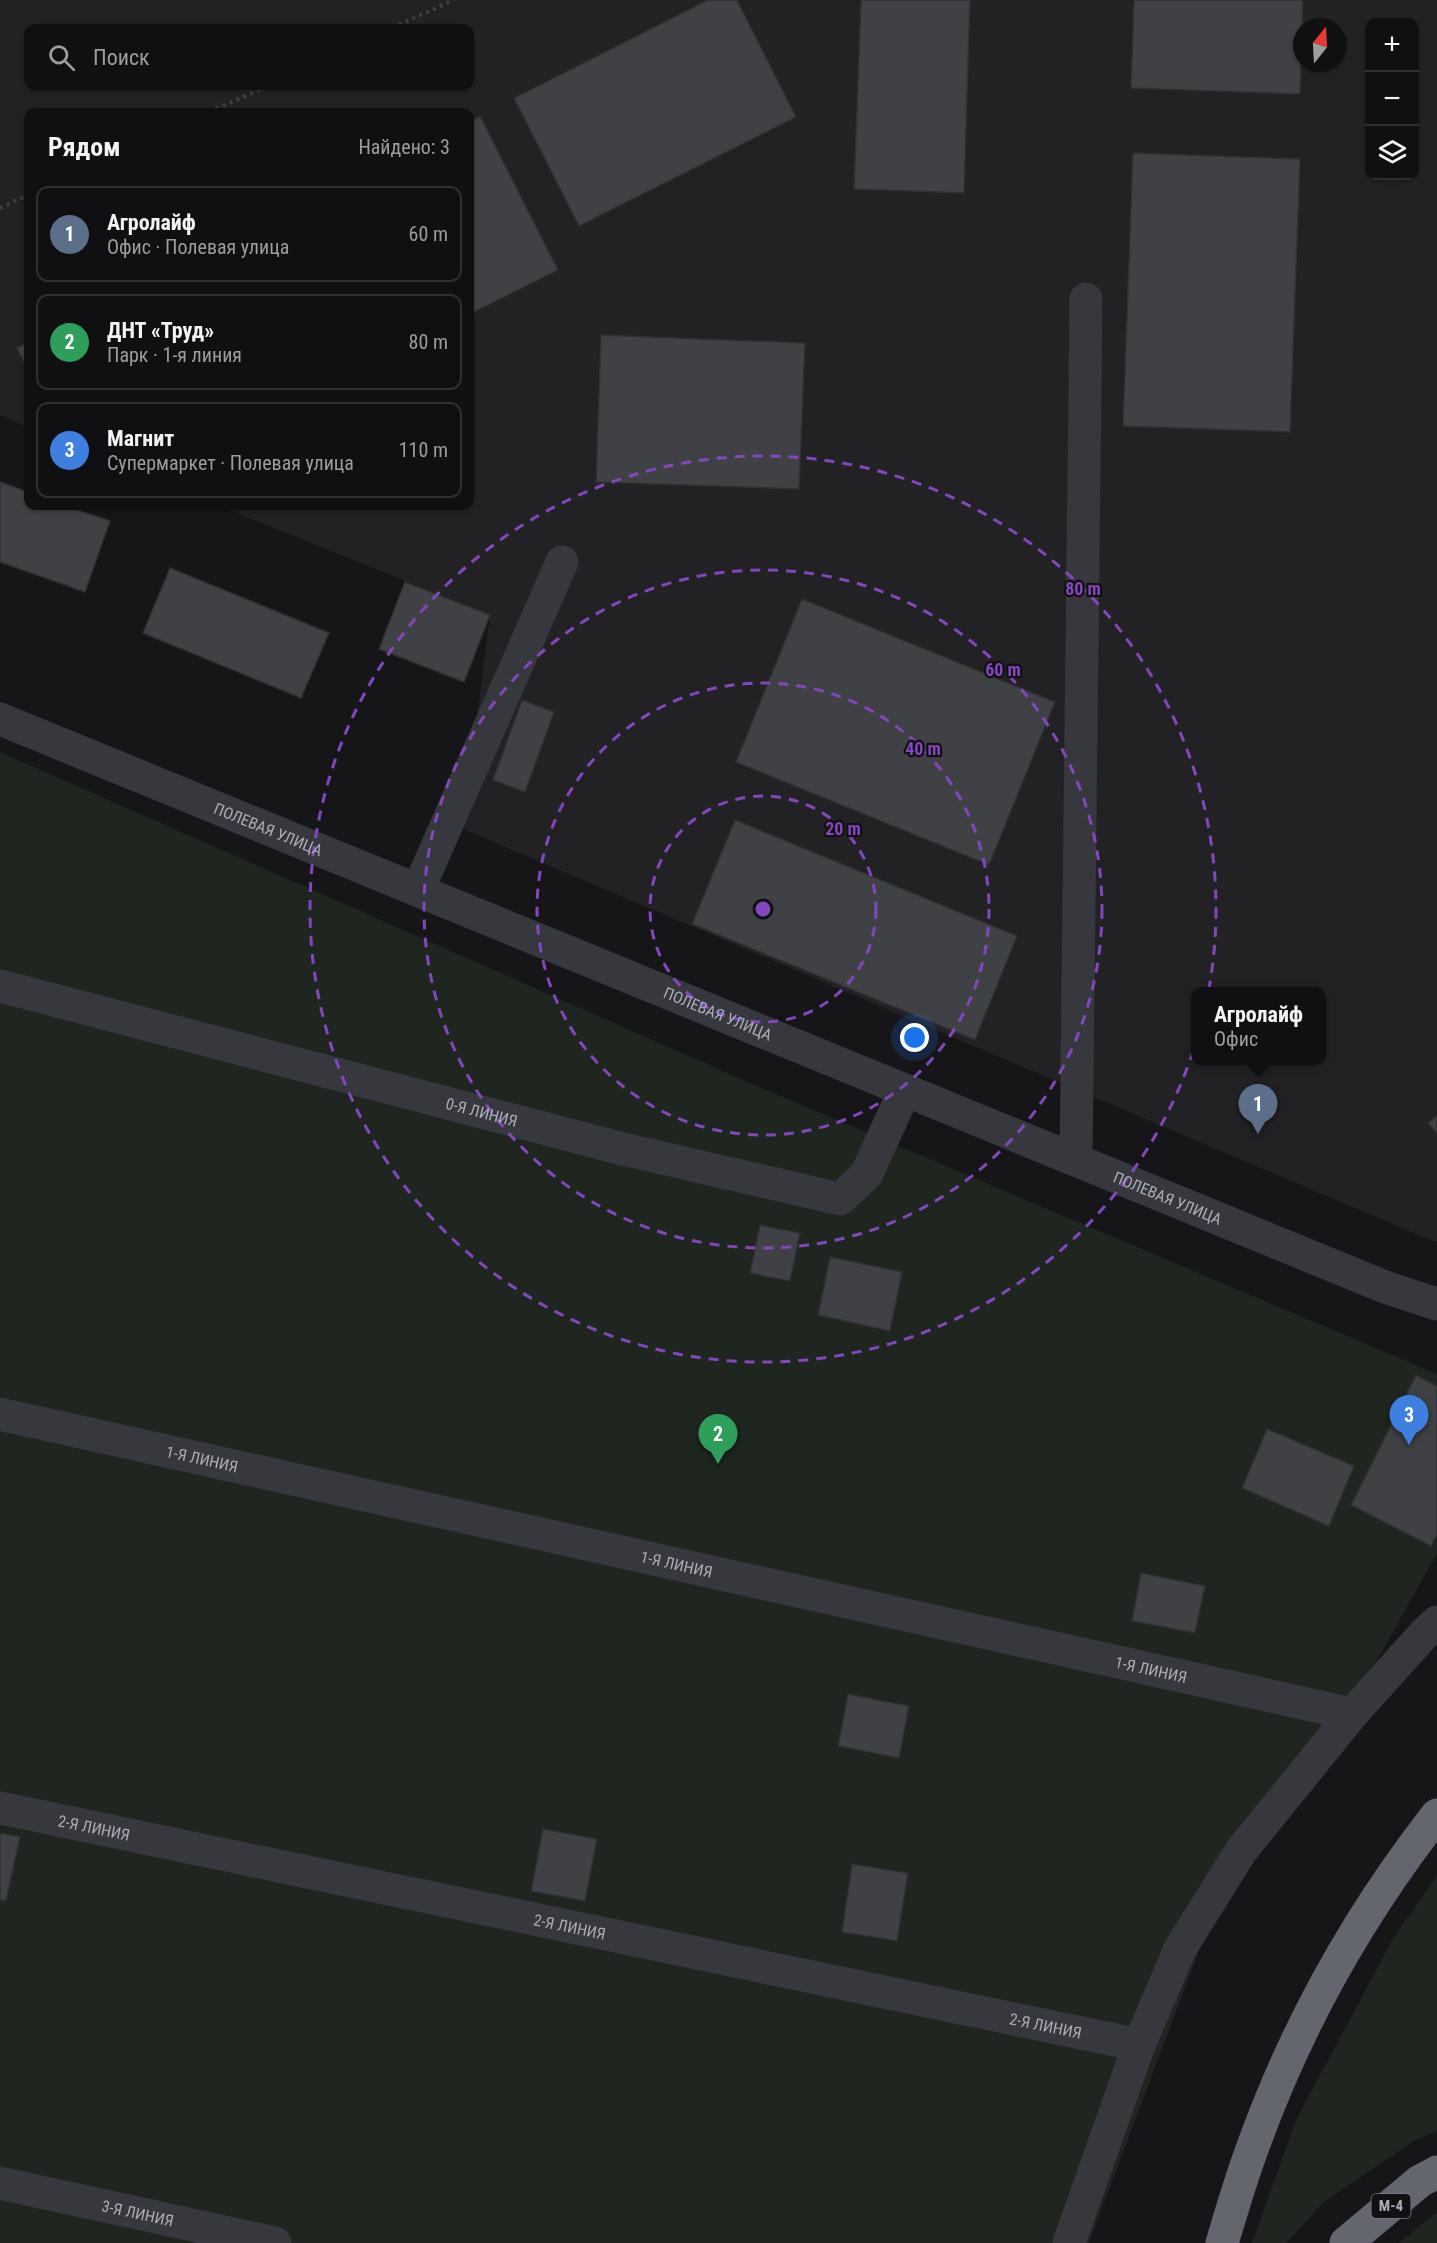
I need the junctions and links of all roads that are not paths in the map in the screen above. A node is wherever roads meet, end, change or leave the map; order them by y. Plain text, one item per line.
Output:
1 (1086, 298) dead end
2 (562, 562) dead end
3 (0, 718) edge
4 (418, 890) junction
5 (0, 986) edge
6 (904, 1090) junction
7 (1076, 1160) junction
8 (1437, 1304) edge
9 (0, 1414) edge
10 (1437, 1622) edge
11 (1352, 1714) junction
12 (0, 1808) edge
13 (1437, 1815) edge
14 (1139, 2045) junction
15 (1437, 2172) edge
16 (0, 2183) edge
17 (275, 2243) edge
18 (1069, 2243) edge
19 (1222, 2243) edge
20 (1346, 2243) edge

1 - 7 street
2 - 4 street
3 - 4 street, ПОЛЕВАЯ УЛИЦА
4 - 6 street, ПОЛЕВАЯ УЛИЦА
5 - 6 street, 0-Я ЛИНИЯ
6 - 7 street, ПОЛЕВАЯ УЛИЦА
7 - 8 street, ПОЛЕВАЯ УЛИЦА
9 - 11 street, 1-Я ЛИНИЯ
10 - 11 street
11 - 14 street
12 - 14 street, 2-Я ЛИНИЯ
13 - 19 highway
14 - 18 street
15 - 20 highway, М-4
16 - 17 street, 3-Я ЛИНИЯ

